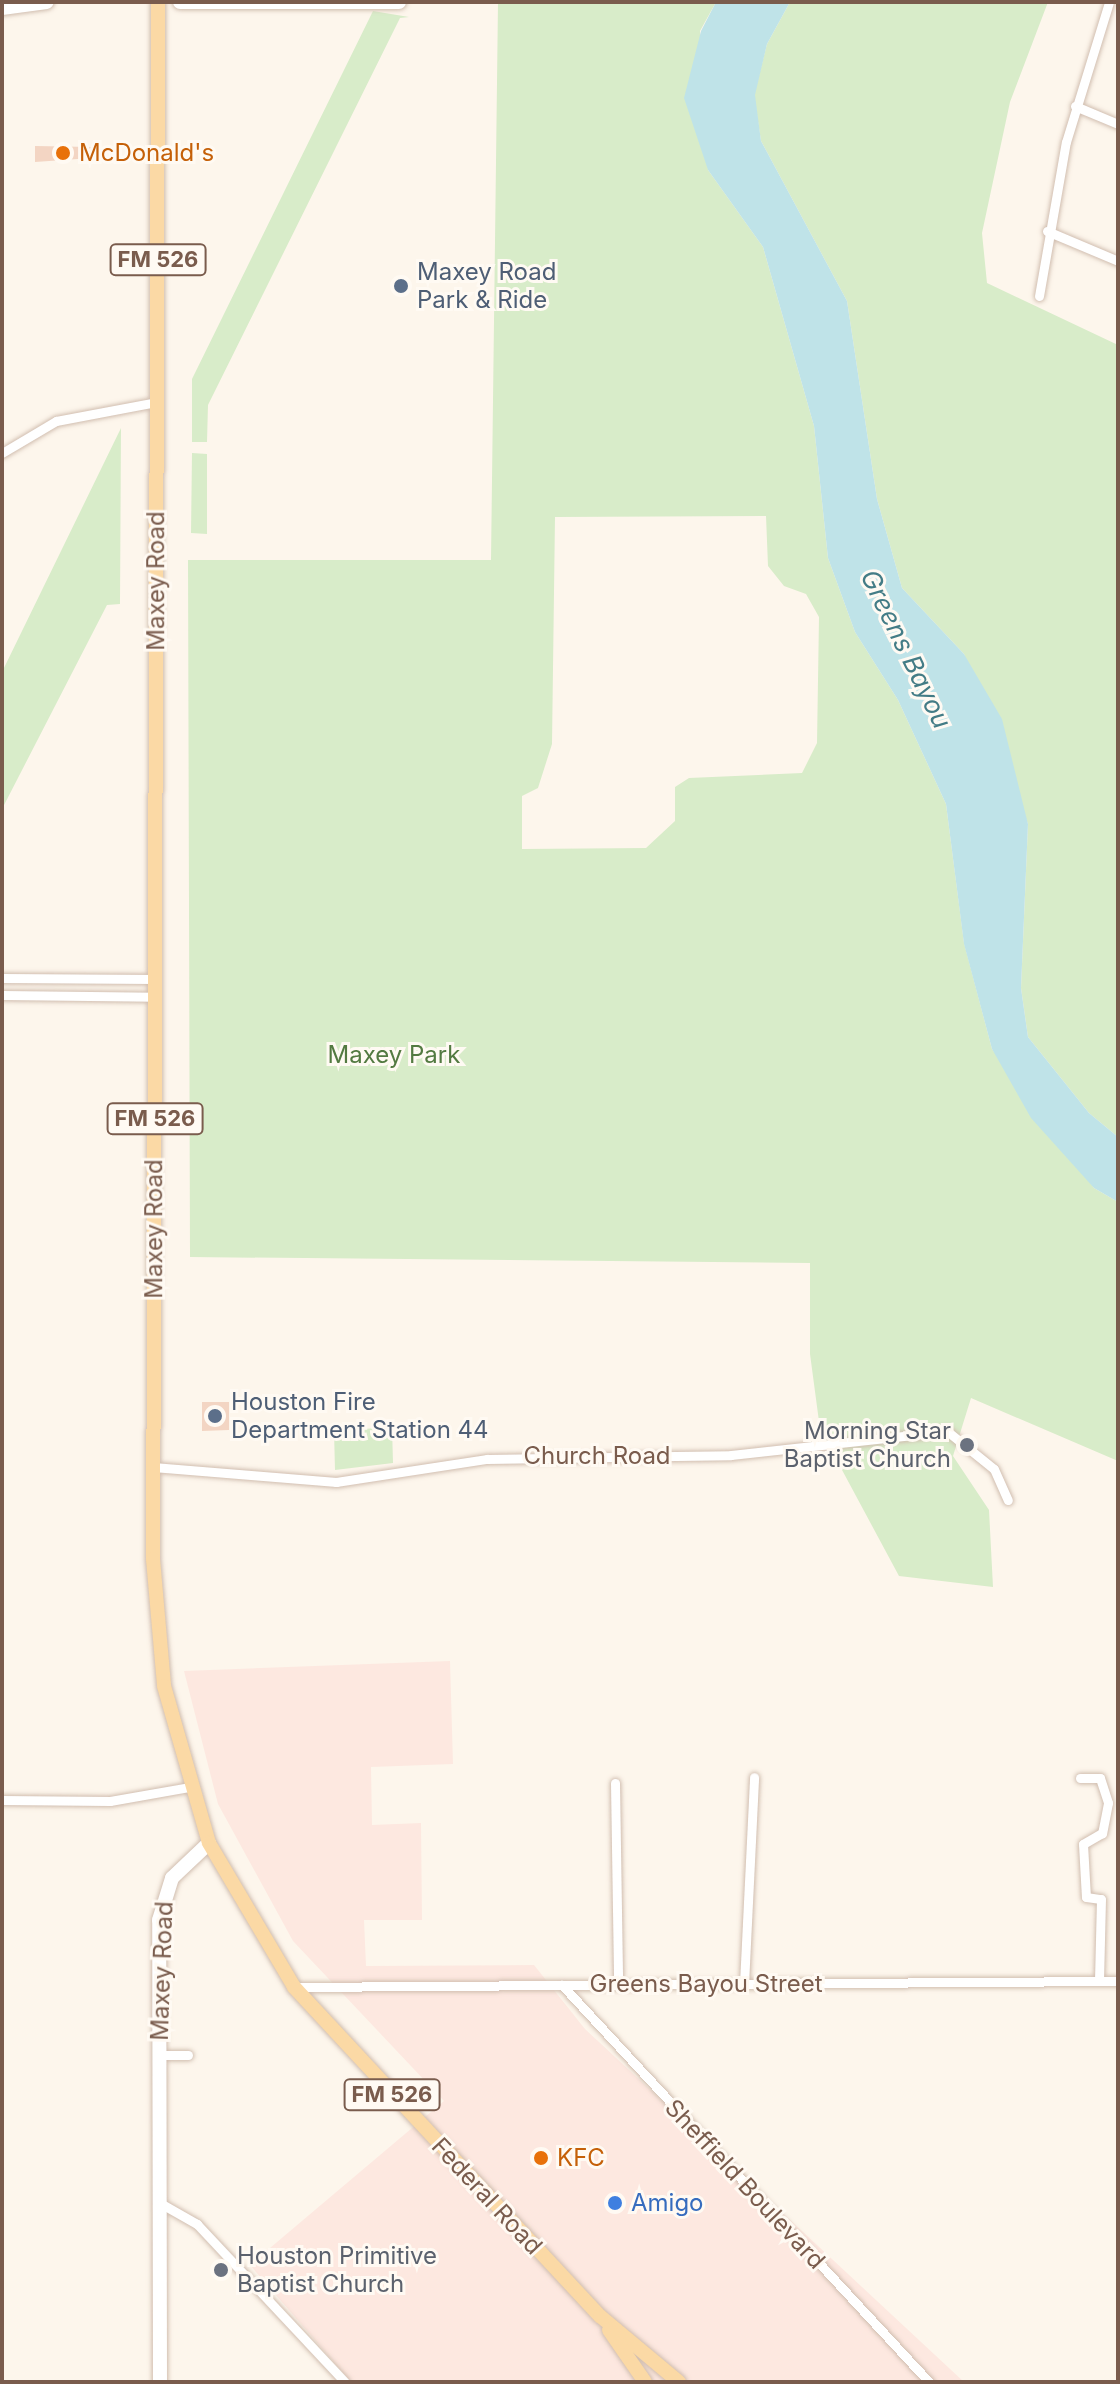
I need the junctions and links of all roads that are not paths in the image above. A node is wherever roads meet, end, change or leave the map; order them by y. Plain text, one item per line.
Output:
1 (47, 2) edge
2 (158, 2) edge
3 (180, 2) edge
4 (399, 2) edge
5 (1109, 2) edge
6 (336, 4) edge
7 (2, 8) edge
8 (1075, 106) junction
9 (1118, 124) edge
10 (1047, 231) junction
11 (1118, 261) edge
12 (1039, 296) dead end
13 (157, 402) junction
14 (2, 453) edge
15 (2, 978) edge
16 (35, 978) junction
17 (155, 979) junction
18 (2, 995) edge
19 (35, 995) junction
20 (155, 997) junction
21 (153, 1467) junction
22 (1008, 1500) dead end
23 (754, 1777) dead end
24 (1080, 1778) dead end
25 (615, 1783) dead end
26 (189, 1787) junction
27 (2, 1800) edge
28 (209, 1843) junction
29 (1099, 1981) junction
30 (1118, 1981) edge
31 (744, 1984) junction
32 (562, 1985) junction
33 (618, 1985) junction
34 (294, 1987) junction
35 (159, 2055) junction
36 (188, 2055) dead end
37 (160, 2203) junction
38 (600, 2316) junction
39 (677, 2381) edge
40 (160, 2382) edge
41 (345, 2382) edge
42 (645, 2382) edge
43 (929, 2382) edge

1 - 7 street
2 - 13 main road, Maxey Road / FM 526
3 - 6 street
4 - 6 street
5 - 8 street
8 - 9 street
8 - 10 street
10 - 11 street
10 - 12 street
13 - 14 street
13 - 17 main road, Maxey Road / FM 526
15 - 16 street
16 - 17 street
16 - 19 street
17 - 20 main road, Maxey Road / FM 526
18 - 19 street
19 - 20 street
20 - 21 main road, Maxey Road / FM 526
21 - 22 street, Church Road
21 - 26 main road, Maxey Road / FM 526
23 - 31 street
24 - 29 street
25 - 33 street
26 - 27 street
26 - 28 main road, Maxey Road / FM 526
28 - 34 main road, Federal Road / FM 526
28 - 35 street, Maxey Road
29 - 30 street, Greens Bayou Street
29 - 31 street, Greens Bayou Street
31 - 33 street, Greens Bayou Street
32 - 33 street, Greens Bayou Street
32 - 34 street, Greens Bayou Street
32 - 43 street, Sheffield Boulevard
34 - 38 main road, Federal Road / FM 526
35 - 36 street
35 - 37 street, Maxey Road
37 - 40 street, Maxey Road
37 - 41 street
38 - 39 main road, Federal Road / FM 526
38 - 42 main road, Federal Road / FM 526

